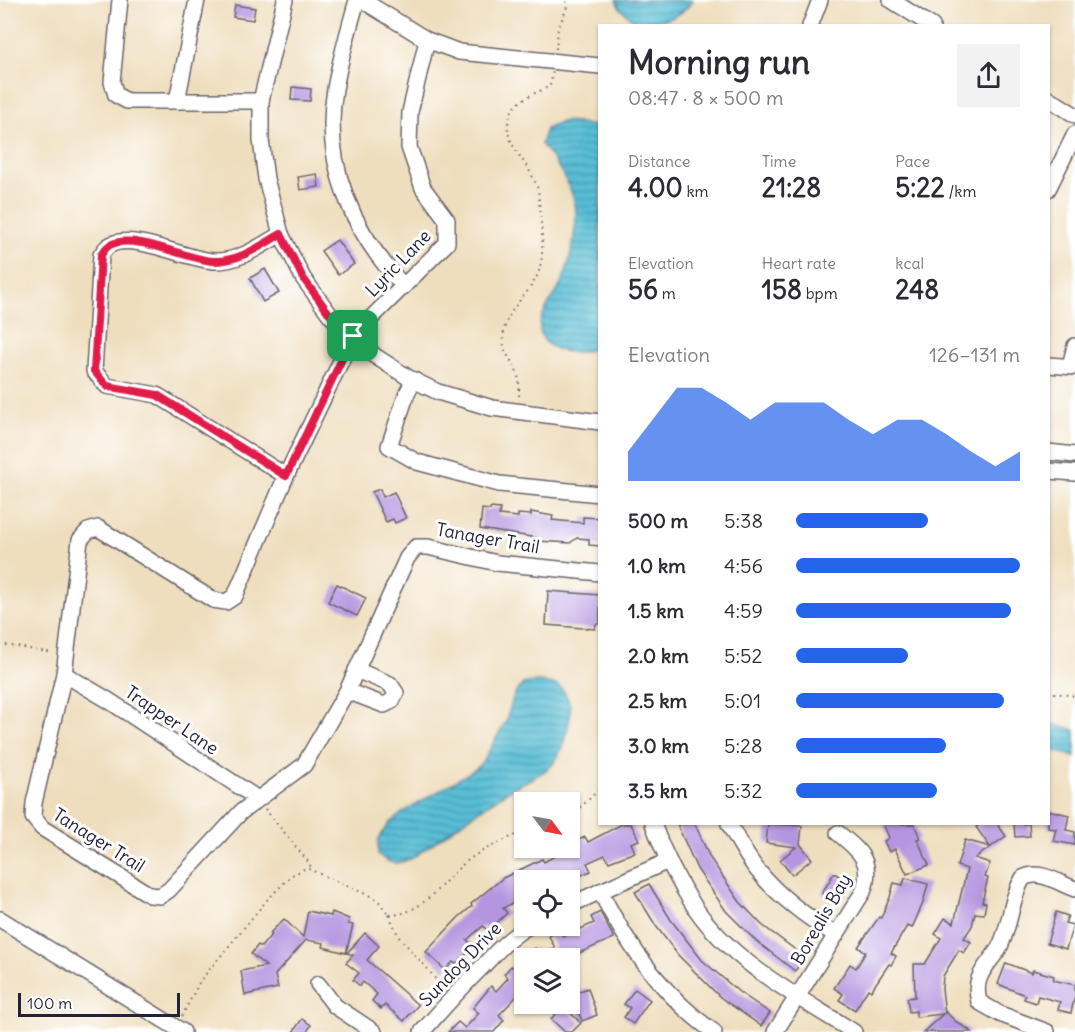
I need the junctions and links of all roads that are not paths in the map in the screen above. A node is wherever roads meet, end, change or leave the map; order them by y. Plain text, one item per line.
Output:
1 (120, 0) edge
2 (197, 0) edge
3 (285, 0) edge
4 (357, 0) edge
5 (362, 0) edge
6 (820, 0) edge
7 (891, 0) edge
8 (811, 24) edge
9 (929, 24) edge
10 (427, 40) junction
11 (598, 66) edge
12 (1050, 99) edge
13 (177, 101) junction
14 (261, 101) junction
15 (1075, 115) edge
16 (1075, 134) edge
17 (1050, 185) edge
18 (281, 234) junction
19 (404, 286) junction
20 (353, 336) junction
21 (1075, 346) edge
22 (1050, 364) edge
23 (1072, 367) edge
24 (414, 380) junction
25 (598, 422) edge
26 (1050, 452) edge
27 (1075, 455) edge
28 (1050, 471) edge
29 (1075, 473) edge
30 (286, 476) junction
31 (598, 494) edge
32 (598, 573) edge
33 (356, 670) junction
34 (64, 674) junction
35 (347, 691) junction
36 (258, 800) junction
37 (653, 825) edge
38 (730, 825) edge
39 (838, 833) dead end
40 (668, 861) junction
41 (1075, 889) edge
42 (600, 891) junction
43 (580, 900) edge
44 (0, 919) edge
45 (514, 935) edge
46 (836, 935) junction
47 (318, 984) dead end
48 (798, 997) junction
49 (179, 1030) edge
50 (374, 1032) edge
51 (423, 1032) edge
52 (714, 1032) edge
53 (775, 1032) edge
54 (854, 1032) edge
55 (1046, 1032) edge

1 - 13 street
2 - 13 street
3 - 14 street
4 - 19 street
5 - 10 street
6 - 8 street
7 - 9 street
10 - 11 street
10 - 19 street, Lyric Lane
12 - 15 street
13 - 14 street
14 - 18 street
16 - 17 street
18 - 20 street
18 - 30 street
19 - 20 street, Lyric Lane
20 - 24 street
20 - 30 street, Tanager Trail
21 - 23 street
22 - 23 street
24 - 25 street
24 - 31 street
26 - 27 street
28 - 29 street
30 - 34 street, Tanager Trail
32 - 33 street, Tanager Trail
33 - 35 street, Tanager Trail
33 - 35 street
34 - 36 street, Trapper Lane
34 - 36 street, Tanager Trail
35 - 36 street, Tanager Trail
37 - 40 street
38 - 46 street
39 - 46 street, Borealis Bay
40 - 42 street
40 - 48 street
41 - 55 street
42 - 43 street
42 - 52 street
44 - 49 street
45 - 51 street, Sundog Drive
46 - 48 street, Borealis Bay
47 - 50 street
48 - 53 street, Borealis Bay
48 - 54 street

